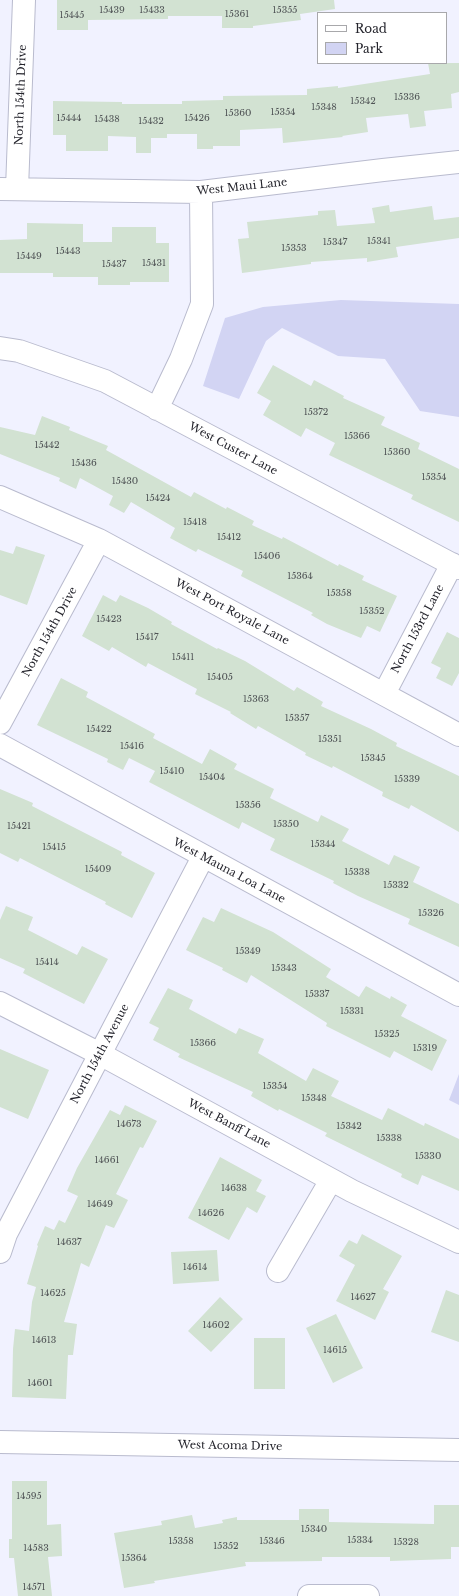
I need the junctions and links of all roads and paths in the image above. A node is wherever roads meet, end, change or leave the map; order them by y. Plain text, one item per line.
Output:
1 (24, 0) edge
2 (459, 162) edge
3 (9, 189) edge
4 (201, 192) junction
5 (0, 348) edge
6 (157, 408) junction
7 (0, 497) edge
8 (99, 540) junction
9 (455, 566) edge
10 (384, 694) junction
11 (0, 723) edge
12 (459, 735) edge
13 (0, 746) edge
14 (203, 857) junction
15 (459, 995) edge
16 (0, 1003) edge
17 (100, 1054) junction
18 (331, 1180) junction
19 (459, 1242) edge
20 (0, 1252) edge
21 (278, 1271) dead end
22 (0, 1442) edge
23 (459, 1450) edge
24 (309, 1596) edge
25 (368, 1596) edge

1 - 3 street, North 154th Drive
2 - 4 street, West Maui Lane
3 - 4 street, West Maui Lane
4 - 6 street
5 - 6 street, West Custer Lane
6 - 9 street, West Custer Lane
7 - 8 street, West Port Royale Lane
8 - 10 street, West Port Royale Lane
8 - 11 street, North 154th Drive
9 - 10 street, North 153rd Lane
10 - 12 street, West Port Royale Lane
13 - 14 street, West Mauna Loa Lane
14 - 15 street, West Mauna Loa Lane
14 - 17 street, North 154th Avenue
16 - 17 street, West Banff Lane
17 - 18 street, West Banff Lane
17 - 20 street, North 154th Avenue
18 - 19 street, West Banff Lane
18 - 21 street
22 - 23 street, West Acoma Drive
24 - 25 street

